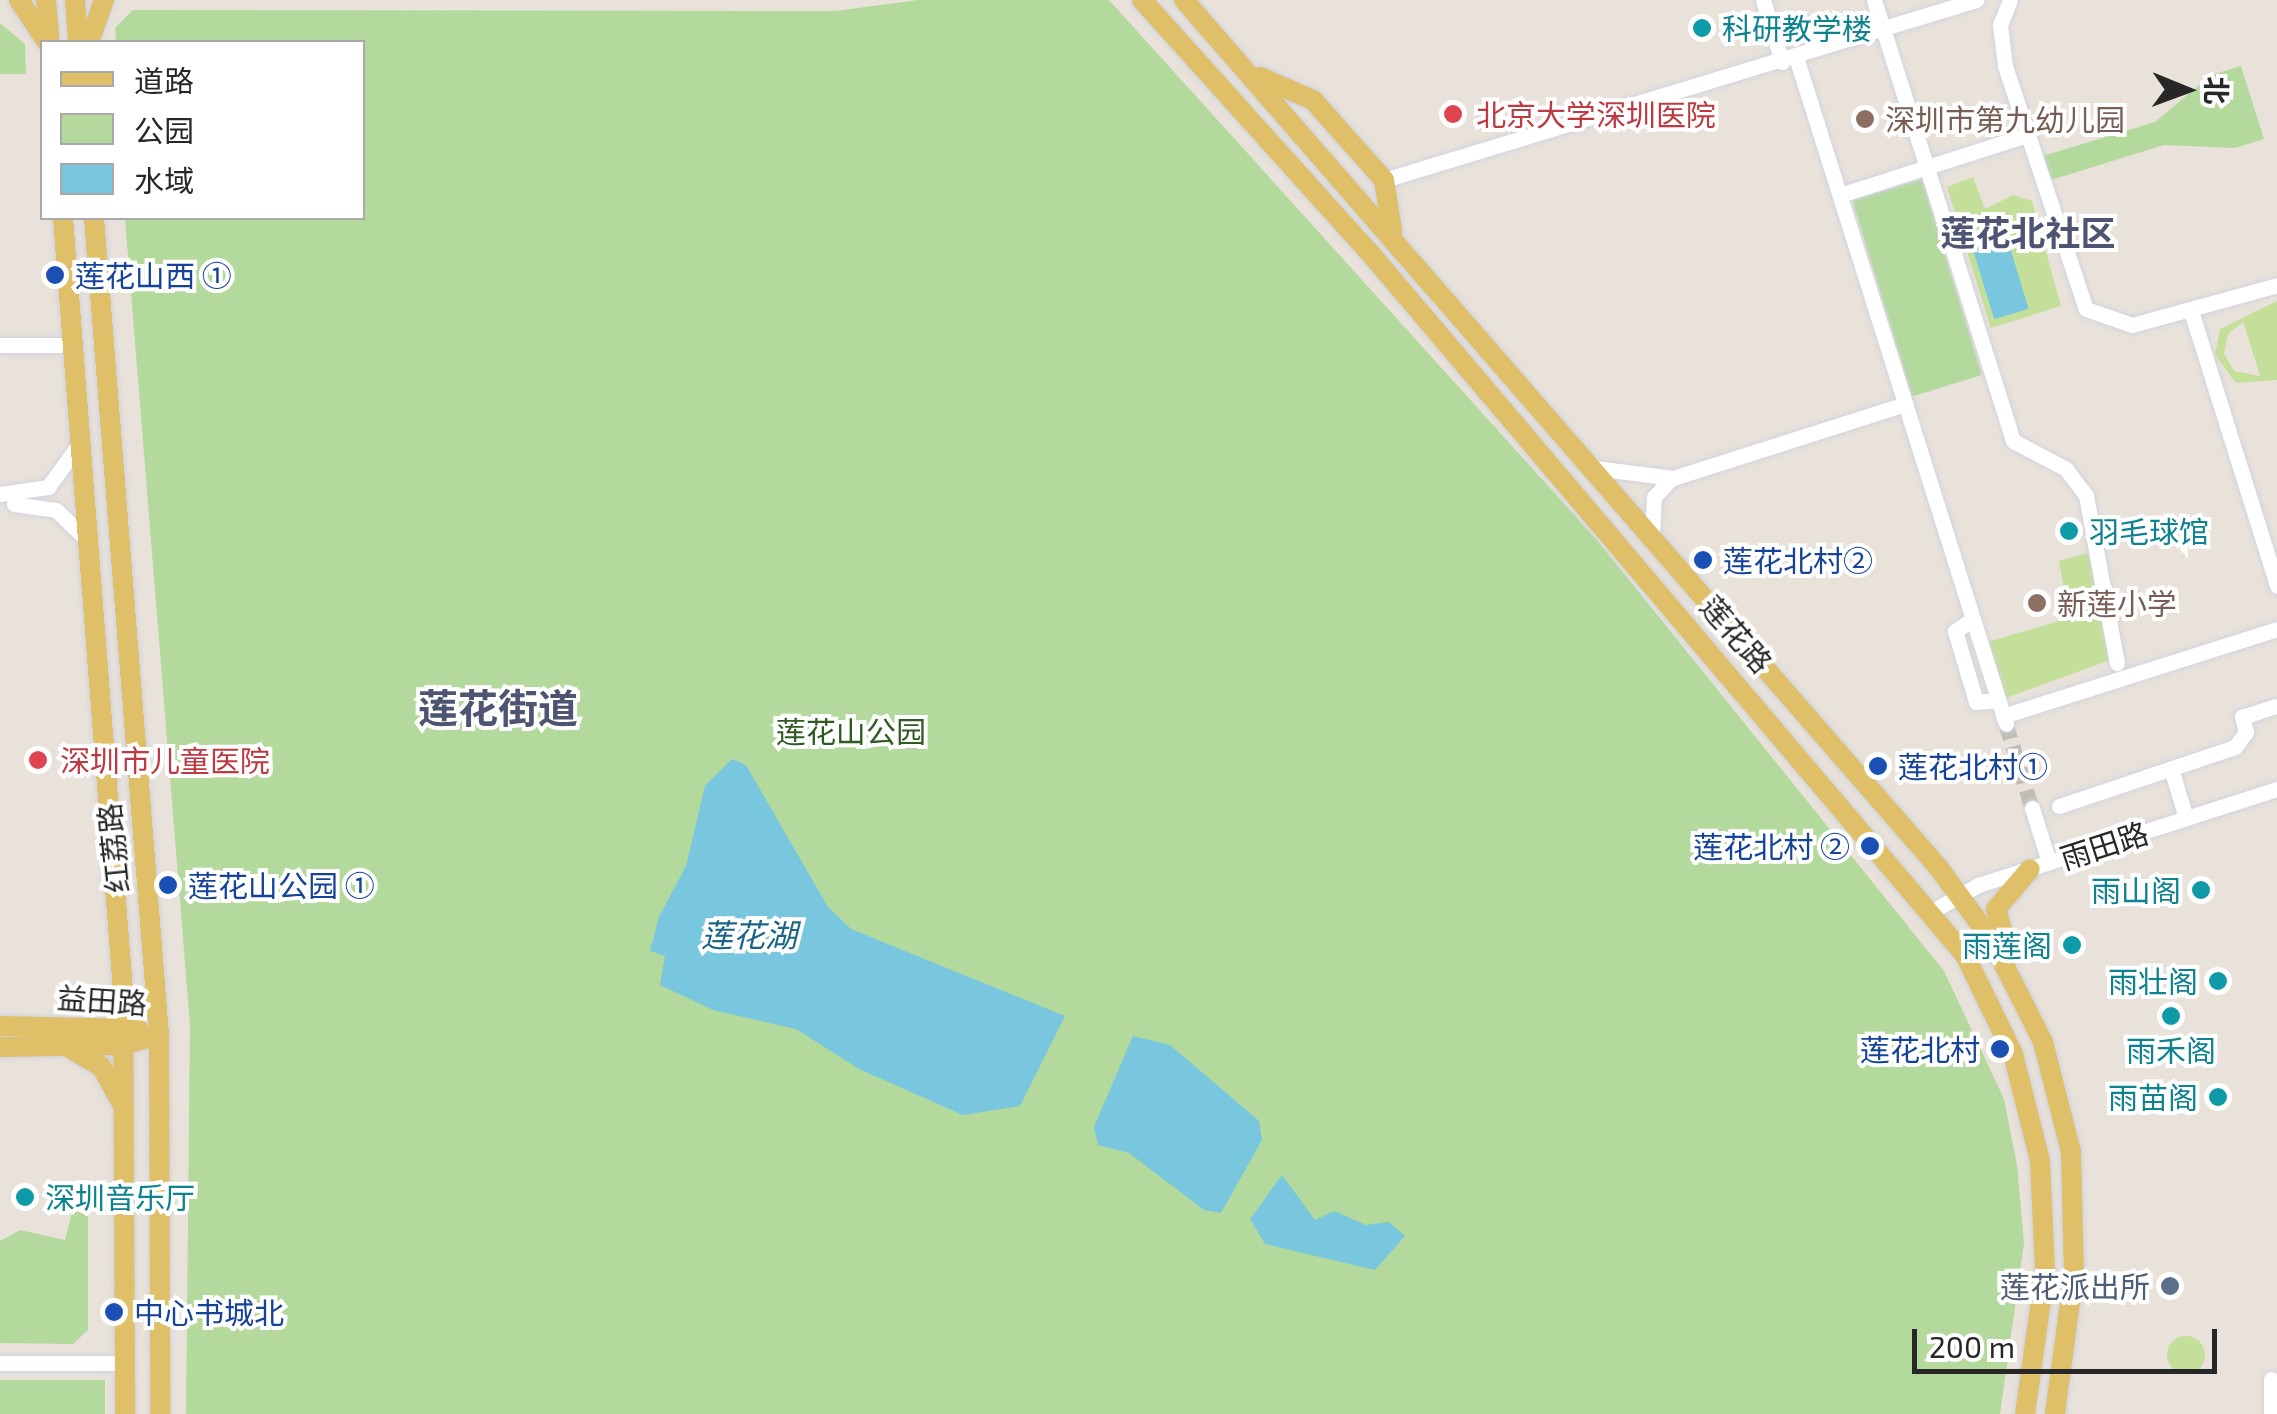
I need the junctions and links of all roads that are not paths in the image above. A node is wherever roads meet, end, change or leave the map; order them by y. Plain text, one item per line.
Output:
1 (19, 0) edge
2 (46, 0) edge
3 (75, 0) edge
4 (104, 0) edge
5 (1142, 0) edge
6 (1184, 0) edge
7 (1763, 0) edge
8 (1874, 0) edge
9 (1976, 0) edge
10 (2010, 0) edge
11 (1884, 29) junction
12 (47, 40) edge
13 (48, 40) edge
14 (78, 40) edge
15 (90, 40) edge
16 (1789, 59) junction
17 (1252, 74) junction
18 (2027, 135) junction
19 (1927, 167) junction
20 (1384, 180) junction
21 (1840, 195) junction
22 (63, 220) edge
23 (94, 220) edge
24 (1392, 232) junction
25 (2277, 285) edge
26 (2191, 312) junction
27 (0, 345) edge
28 (73, 345) junction
29 (1906, 404) junction
30 (80, 441) junction
31 (1595, 468) junction
32 (1673, 478) junction
33 (0, 494) edge
34 (0, 504) edge
35 (1652, 534) junction
36 (87, 540) junction
37 (2277, 586) edge
38 (2277, 628) edge
39 (2117, 663) dead end
40 (2274, 706) dead end
41 (2172, 772) junction
42 (2277, 789) edge
43 (2060, 806) dead end
44 (2032, 808) tunnel mouth
45 (2186, 818) junction
46 (2040, 866) junction
47 (1961, 895) junction
48 (1934, 910) junction
49 (2012, 975) junction
50 (0, 1026) edge
51 (159, 1034) junction
52 (124, 1036) junction
53 (64, 1046) junction
54 (0, 1047) edge
55 (124, 1107) junction
56 (0, 1363) edge
57 (111, 1363) dead end
58 (2270, 1379) dead end
59 (124, 1414) edge
60 (160, 1414) edge
61 (2025, 1414) edge
62 (2055, 1414) edge
63 (2271, 1414) edge

1 - 12 main road
2 - 13 main road
3 - 14 main road
4 - 15 main road
5 - 48 main road, 莲花路
6 - 17 main road, 莲花路
7 - 16 street
8 - 11 street
9 - 11 street
10 - 18 street
11 - 16 street
11 - 19 street
16 - 20 street
16 - 21 street
17 - 20 main road
17 - 24 main road, 莲花路
18 - 19 street
18 - 26 street
19 - 21 street
19 - 39 street
20 - 24 main road
21 - 29 street
22 - 28 main road, 红荔路
23 - 51 main road, 红荔路
24 - 31 main road, 莲花路
25 - 26 street
26 - 37 street
27 - 28 street
28 - 30 main road, 红荔路
29 - 32 street
29 - 38 street
30 - 33 street
30 - 36 main road, 红荔路
31 - 32 street
31 - 35 main road, 莲花路
32 - 35 street
34 - 36 street
35 - 47 main road, 莲花路
36 - 52 main road, 红荔路
40 - 41 street
41 - 43 street
41 - 45 street
42 - 45 street, 雨田路
44 - 46 street
45 - 46 street, 雨田路
46 - 47 street, 雨田路
46 - 49 main road
47 - 48 street, 雨田路
47 - 49 main road, 莲花路
48 - 61 main road, 莲花路
49 - 62 main road, 莲花路
50 - 52 main road, 益田路
51 - 52 main road, 益田路
51 - 60 main road, 红荔路
52 - 53 main road, 益田路
52 - 55 main road, 红荔路
53 - 54 main road, 益田路
53 - 55 main road
55 - 59 main road, 红荔路
56 - 57 street
58 - 63 street

